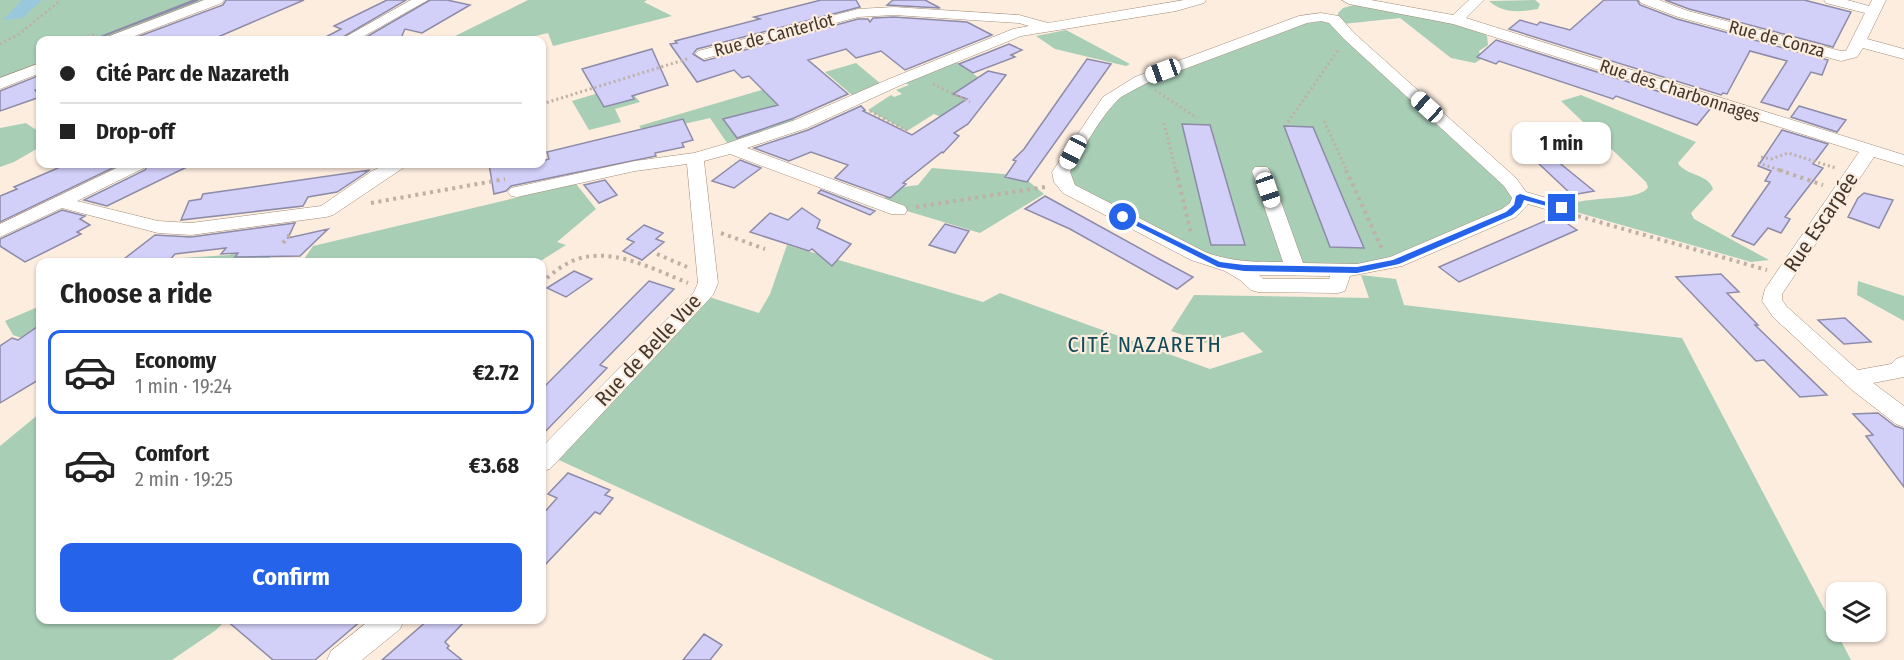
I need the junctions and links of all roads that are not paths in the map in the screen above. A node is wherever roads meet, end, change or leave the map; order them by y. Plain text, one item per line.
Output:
1 (217, 0) edge
2 (421, 0) edge
3 (1198, 0) edge
4 (1348, 0) edge
5 (1477, 0) edge
6 (1646, 0) edge
7 (1831, 0) edge
8 (1876, 5) edge
9 (1327, 13) junction
10 (1456, 20) junction
11 (1048, 27) junction
12 (122, 36) edge
13 (357, 36) edge
14 (1859, 42) junction
15 (703, 54) road end
16 (1904, 54) edge
17 (36, 70) edge
18 (0, 84) edge
19 (731, 148) junction
20 (1869, 151) junction
21 (695, 158) junction
22 (1904, 161) edge
23 (130, 168) edge
24 (392, 168) edge
25 (1261, 171) dead end
26 (517, 192) road end
27 (1520, 196) junction
28 (60, 201) junction
29 (898, 210) road end
30 (1565, 210) road end
31 (0, 231) edge
32 (1230, 266) junction
33 (1295, 269) junction
34 (1341, 270) junction
35 (1904, 364) edge
36 (1854, 378) junction
37 (1896, 412) edge
38 (546, 454) edge
39 (385, 624) edge
40 (341, 660) edge

1 - 12 street
2 - 13 street
3 - 11 street, Rue de Canterlot
4 - 9 street
4 - 10 street, Rue des Charbonnages
5 - 10 street
6 - 14 street, Rue de Conza
7 - 8 street
8 - 14 street
9 - 27 street
9 - 32 street
10 - 20 street, Rue des Charbonnages
11 - 15 street, Rue de Canterlot
11 - 19 street, Rue de Canterlot
14 - 16 street
17 - 18 street
19 - 21 street, Rue de Canterlot
19 - 29 street
20 - 22 street, Rue des Charbonnages
20 - 36 street, Rue Escarpée
21 - 26 street, Rue de Canterlot
21 - 38 street, Rue de Belle Vue
23 - 28 street
24 - 28 street
25 - 33 street
27 - 30 street
27 - 34 street
28 - 31 street
32 - 33 street
32 - 34 street
33 - 34 street
35 - 36 street
36 - 37 street
39 - 40 street

